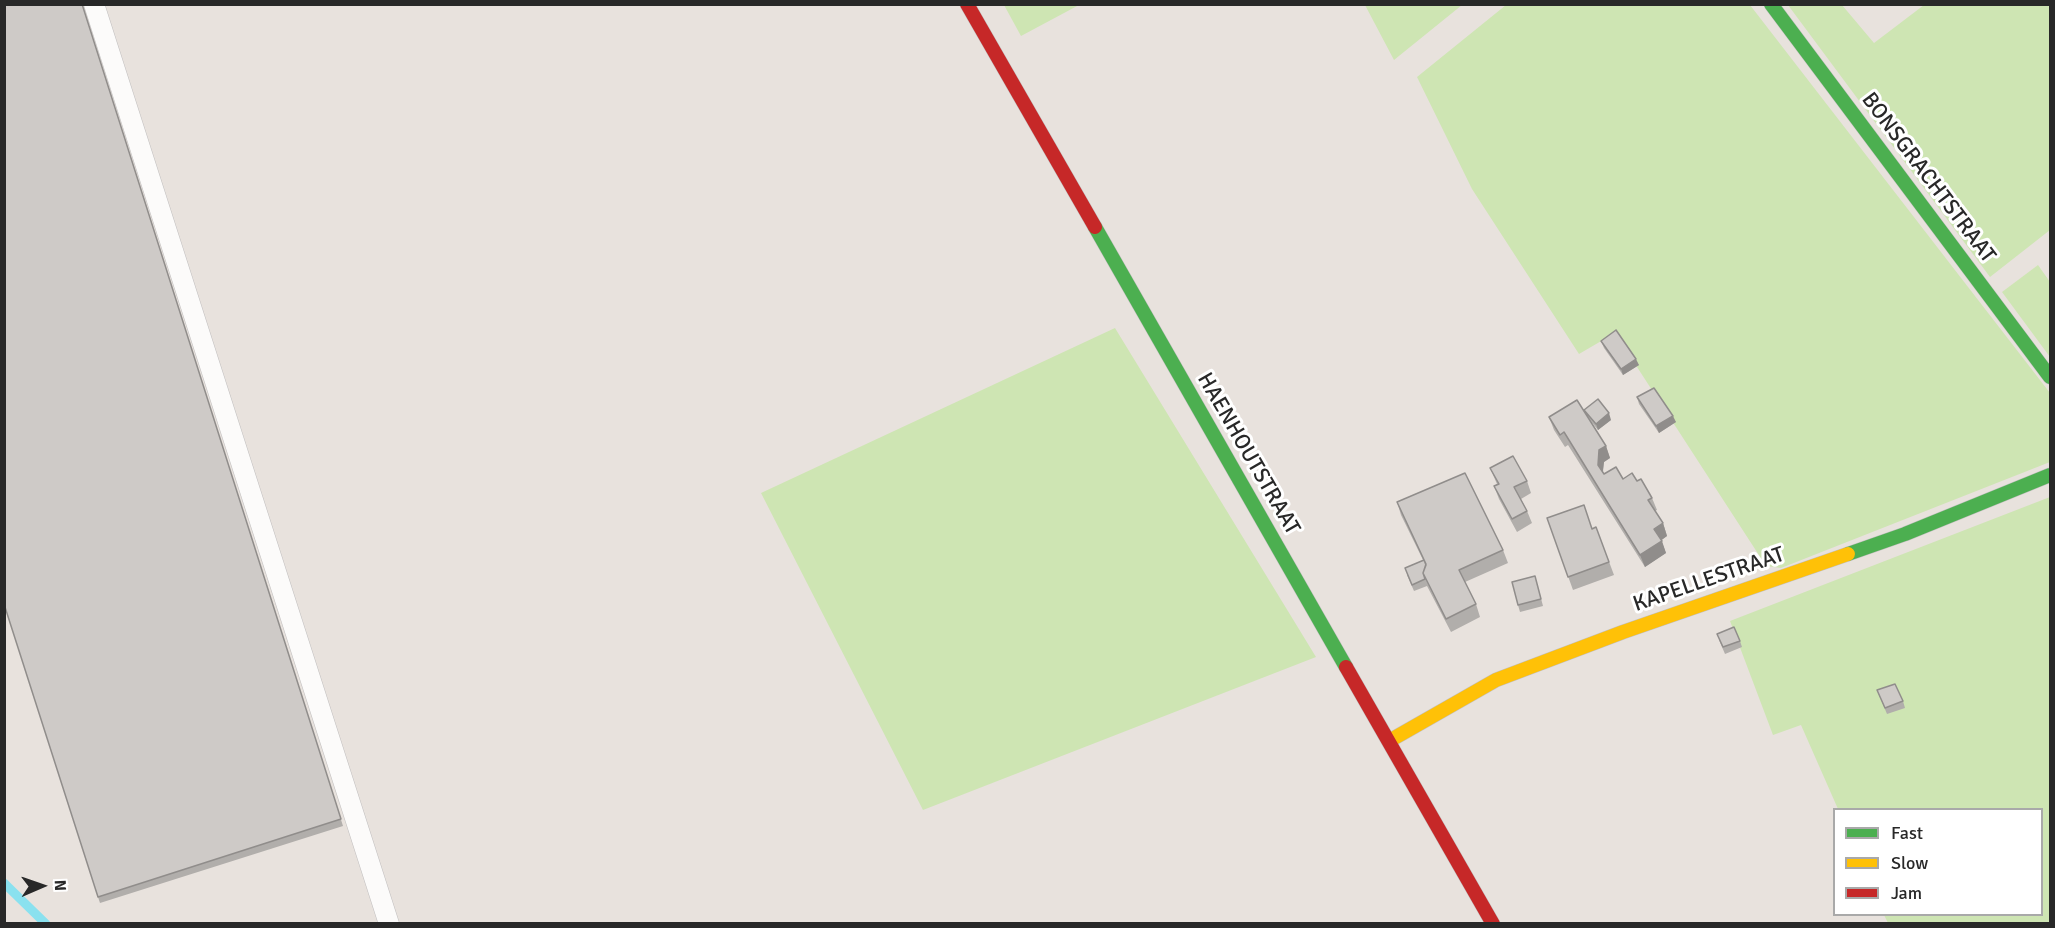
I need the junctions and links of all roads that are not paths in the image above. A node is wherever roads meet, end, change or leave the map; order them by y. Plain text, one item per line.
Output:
1 (94, 4) edge
2 (967, 4) edge
3 (1771, 4) edge
4 (2050, 377) edge
5 (2050, 475) edge
6 (1389, 741) junction
7 (389, 924) edge
8 (1493, 924) edge

1 - 7 lane
2 - 6 street, HAENHOUTSTRAAT
3 - 4 street, BONSGRACHTSTRAAT
5 - 6 street, KAPELLESTRAAT
6 - 8 street, HAENHOUTSTRAAT

